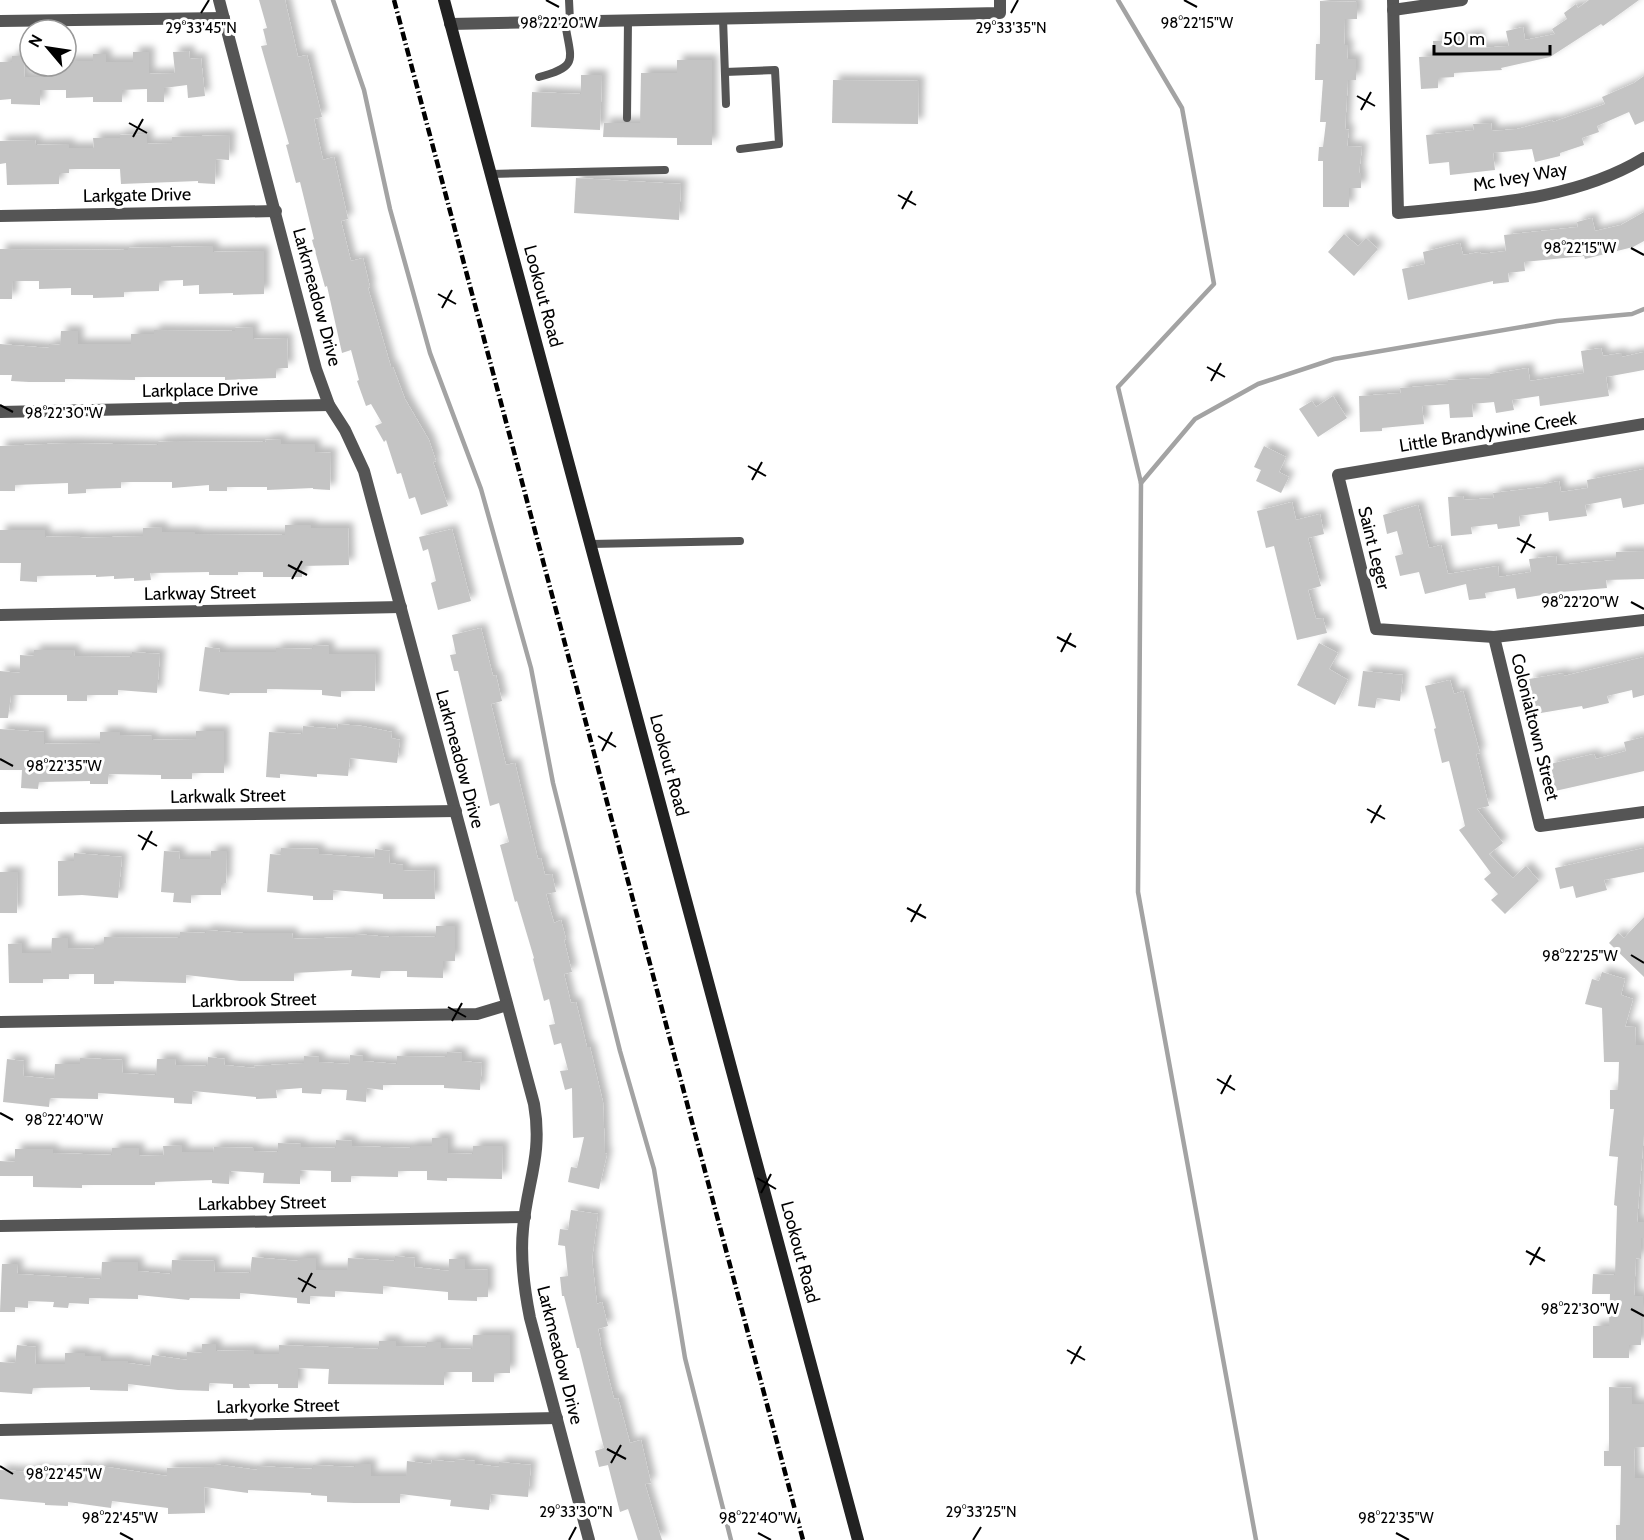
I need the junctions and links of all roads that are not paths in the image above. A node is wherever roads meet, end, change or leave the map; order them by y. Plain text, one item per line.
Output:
1 (219, 0) edge
2 (444, 0) edge
3 (569, 0) edge
4 (1462, 0) edge
5 (1393, 5) edge
6 (1000, 6) edge
7 (224, 18) junction
8 (723, 18) junction
9 (628, 20) junction
10 (0, 21) edge
11 (567, 21) junction
12 (450, 24) junction
13 (725, 72) junction
14 (539, 77) dead end
15 (726, 104) dead end
16 (627, 118) dead end
17 (740, 149) dead end
18 (1644, 158) edge
19 (665, 170) dead end
20 (491, 174) junction
21 (276, 211) junction
22 (0, 216) edge
23 (329, 405) junction
24 (0, 412) edge
25 (1644, 424) edge
26 (1338, 475) joint
27 (740, 541) dead end
28 (591, 544) junction
29 (401, 607) junction
30 (0, 615) edge
31 (1644, 620) edge
32 (1494, 637) junction
33 (456, 811) junction
34 (1644, 812) edge
35 (0, 818) edge
36 (507, 1005) junction
37 (0, 1022) edge
38 (525, 1217) junction
39 (0, 1226) edge
40 (557, 1418) junction
41 (0, 1430) edge
42 (589, 1540) edge
43 (858, 1540) edge

1 - 7 street, Larkmeadow Drive
2 - 12 street, Lookout Road
3 - 11 lane
4 - 5 street
5 - 18 street, Mc Ivey Way
6 - 8 street
7 - 10 street
7 - 21 street, Larkmeadow Drive
8 - 9 street
8 - 13 lane
9 - 11 street
9 - 16 lane
11 - 12 street
11 - 14 lane
12 - 20 street, Lookout Road
13 - 15 lane
13 - 17 lane
19 - 20 lane
20 - 28 street, Lookout Road
21 - 22 street, Larkgate Drive
21 - 23 street, Larkmeadow Drive
23 - 24 street, Larkplace Drive
23 - 29 street, Larkmeadow Drive
25 - 26 street, Little Brandywine Creek
26 - 32 street, Saint Leger
27 - 28 lane
28 - 43 street, Lookout Road
29 - 30 street, Larkway Street
29 - 33 street, Larkmeadow Drive
31 - 32 street
32 - 34 street, Colonialtown Street
33 - 35 street, Larkwalk Street
33 - 36 street, Larkmeadow Drive
36 - 37 street, Larkbrook Street
36 - 38 street, Larkmeadow Drive
38 - 39 street, Larkabbey Street
38 - 40 street, Larkmeadow Drive
40 - 41 street, Larkyorke Street
40 - 42 street, Larkmeadow Drive

